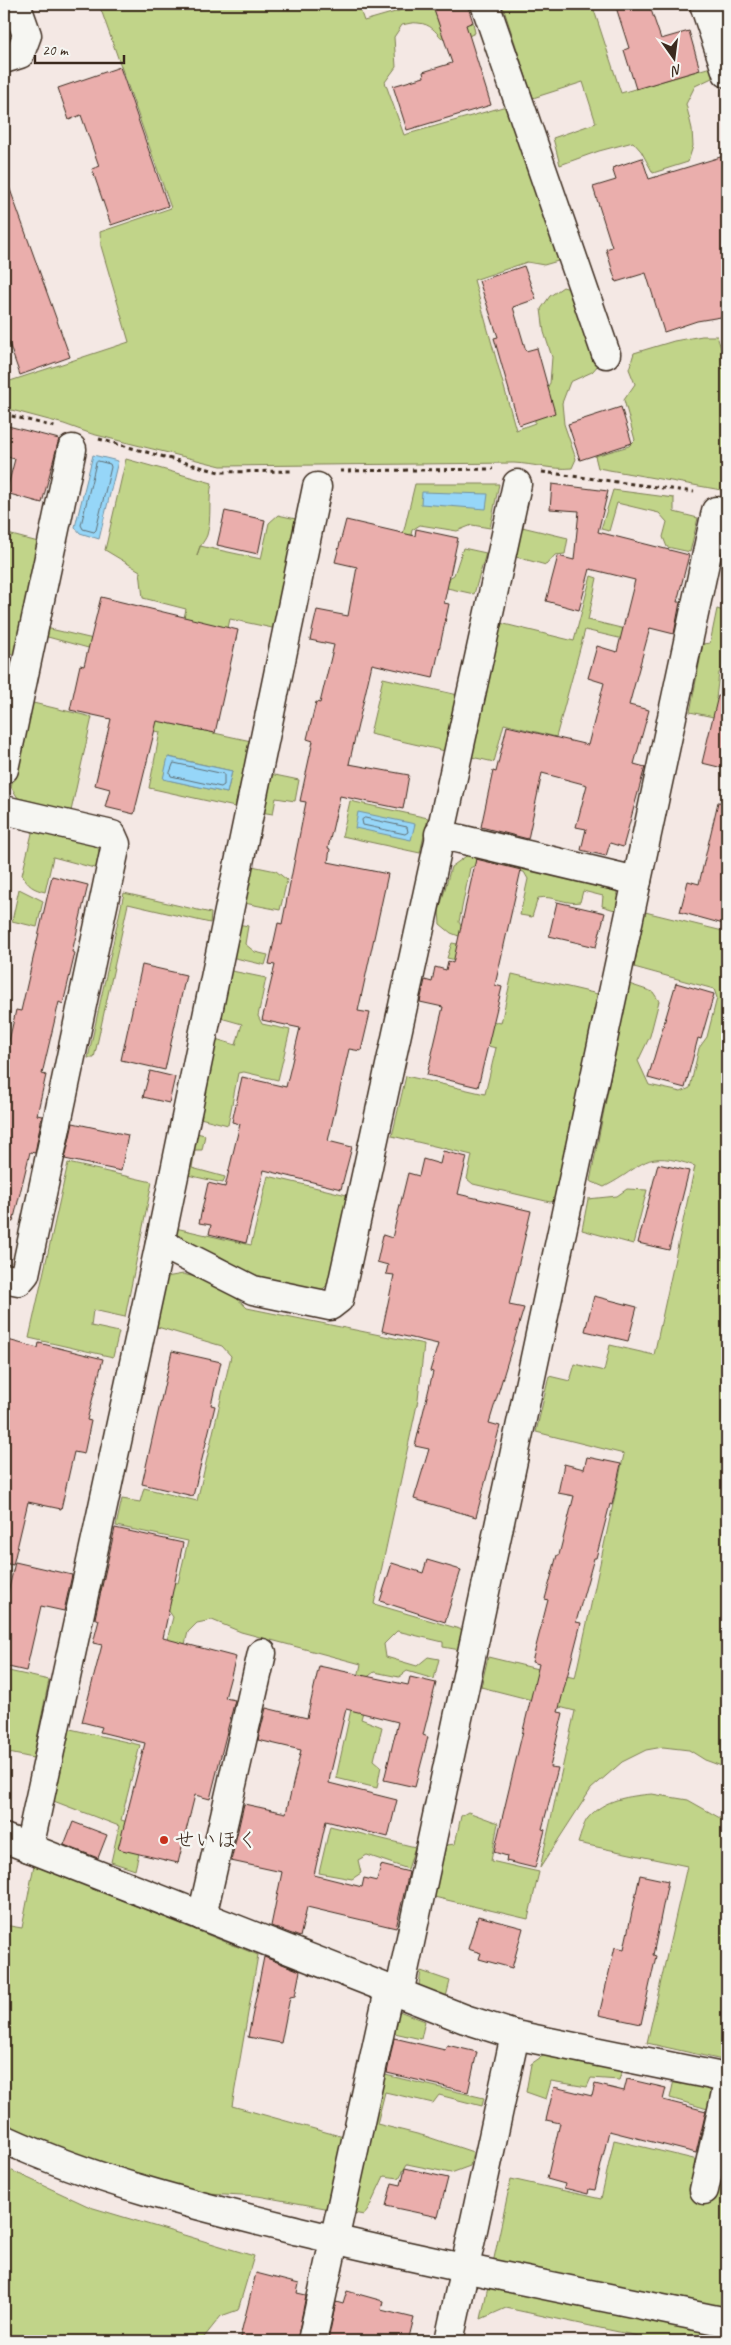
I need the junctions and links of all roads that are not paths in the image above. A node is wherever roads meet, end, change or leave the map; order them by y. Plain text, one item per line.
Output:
1 (16, 4) edge
2 (485, 4) edge
3 (704, 4) edge
4 (4, 60) edge
5 (727, 73) edge
6 (606, 354) dead end
7 (75, 438) road end
8 (519, 475) road end
9 (317, 476) road end
10 (709, 502) road end
11 (4, 769) edge
12 (4, 810) edge
13 (439, 834) junction
14 (637, 881) junction
15 (160, 1244) junction
16 (4, 1278) edge
17 (262, 1653) dead end
18 (4, 1838) edge
19 (29, 1848) junction
20 (202, 1916) junction
21 (394, 1992) junction
22 (515, 2035) junction
23 (727, 2078) edge
24 (727, 2088) edge
25 (4, 2139) edge
26 (704, 2190) dead end
27 (334, 2239) junction
28 (465, 2269) junction
29 (727, 2322) edge
30 (312, 2341) edge
31 (449, 2341) edge

1 - 4 street
2 - 6 street
3 - 5 street
7 - 11 street
8 - 13 street
9 - 15 street
10 - 14 street
12 - 16 street
13 - 14 street
13 - 15 street
14 - 21 street
15 - 19 street
17 - 20 street
18 - 19 street
19 - 20 street
20 - 21 street
21 - 22 street
21 - 27 street
22 - 23 street
22 - 28 street
24 - 26 street
25 - 27 street
27 - 28 street
27 - 30 street
28 - 29 street
28 - 31 street

